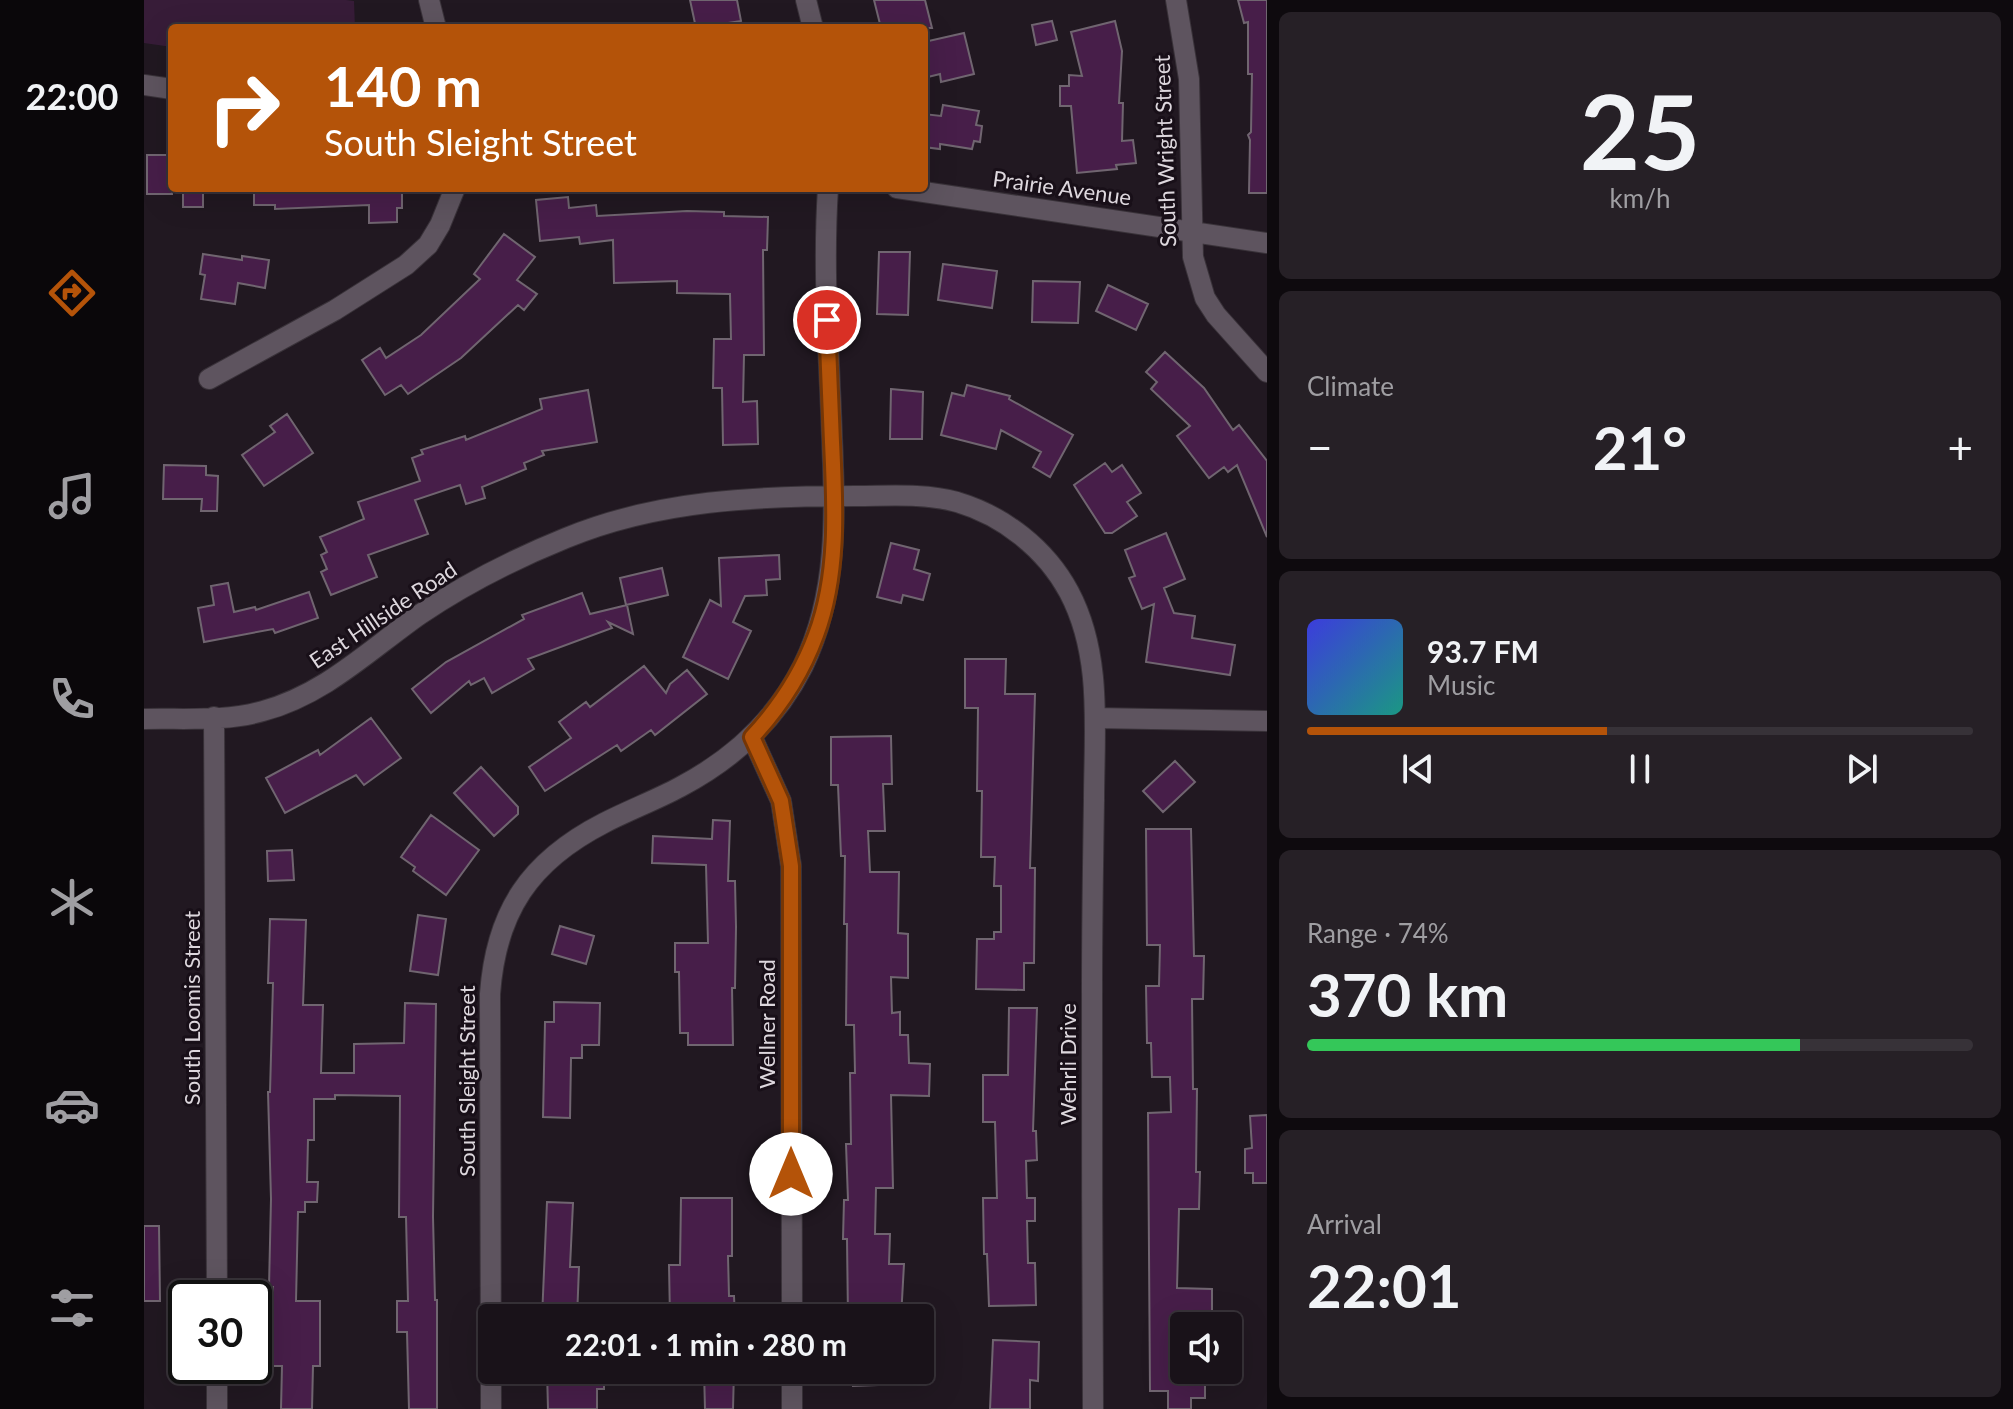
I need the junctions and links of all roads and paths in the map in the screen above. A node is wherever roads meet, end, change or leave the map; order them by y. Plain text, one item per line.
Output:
1 (429, 0) edge
2 (806, 0) edge
3 (1176, 0) edge
4 (435, 24) edge
5 (812, 24) edge
6 (144, 85) edge
7 (168, 88) edge
8 (454, 192) edge
9 (828, 192) edge
10 (924, 192) edge
11 (1191, 232) junction
12 (1267, 243) edge
13 (1267, 372) edge
14 (209, 379) dead end
15 (834, 496) junction
16 (214, 717) junction
17 (1095, 718) junction
18 (144, 719) edge
19 (1267, 721) edge
20 (752, 737) junction
21 (217, 1280) edge
22 (792, 1304) edge
23 (217, 1384) edge
24 (792, 1384) edge
25 (217, 1409) edge
26 (491, 1409) edge
27 (792, 1409) edge
28 (1093, 1409) edge

1 - 4 street
2 - 5 street
3 - 11 street, South Wright Street
6 - 7 street
8 - 14 street
9 - 15 street, South Sleight Street
10 - 11 street, Prairie Avenue
11 - 12 street, Prairie Avenue
11 - 13 street, South Wright Street
15 - 16 street, East Hillside Road
15 - 17 street, East Hillside Road
15 - 20 street, South Sleight Street
16 - 18 street, East Hillside Road
16 - 21 street, South Loomis Street
17 - 19 street
17 - 28 street, Wehrli Drive
20 - 22 street, Wellner Road
20 - 26 street, South Sleight Street
23 - 25 street
24 - 27 street

